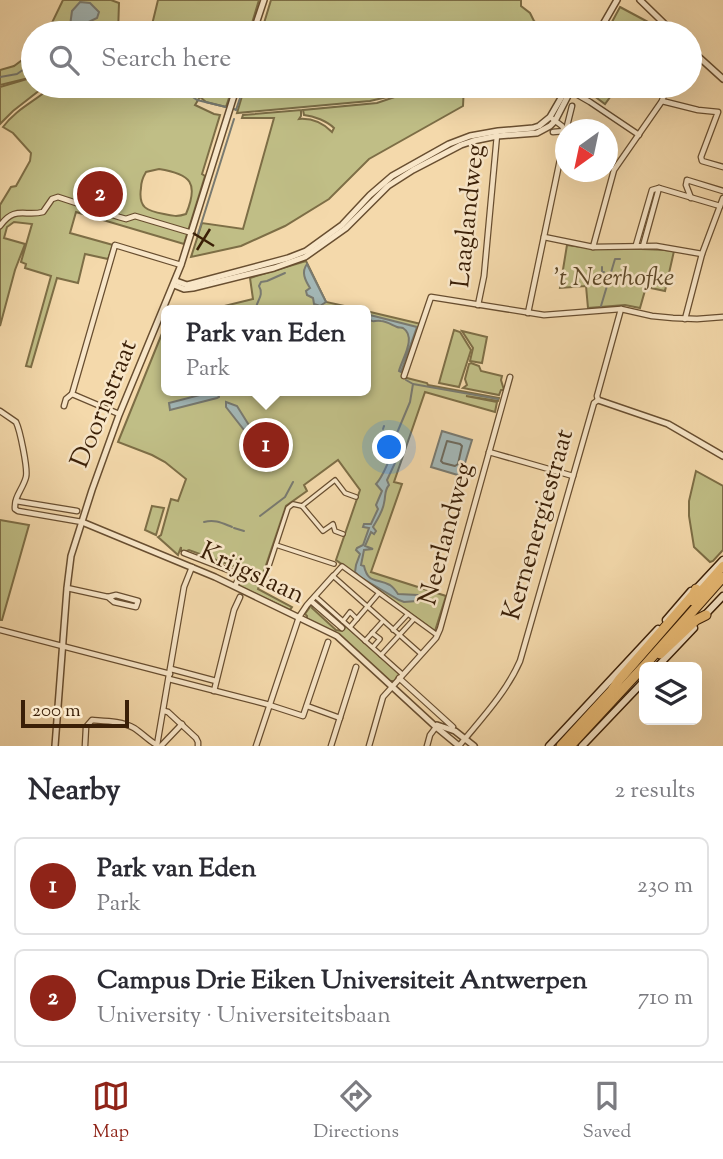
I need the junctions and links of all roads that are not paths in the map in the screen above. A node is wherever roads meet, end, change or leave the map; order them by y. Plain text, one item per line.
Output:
1 (264, 0) edge
2 (617, 0) edge
3 (640, 0) edge
4 (257, 21) edge
5 (605, 21) edge
6 (662, 21) edge
7 (702, 60) edge
8 (723, 79) edge
9 (233, 98) edge
10 (565, 98) edge
11 (584, 98) edge
12 (662, 100) joint
13 (572, 106) dead end
14 (553, 119) joint
15 (569, 119) edge
16 (552, 132) dead end
17 (555, 132) edge
18 (498, 133) junction
19 (639, 135) junction
20 (723, 167) edge
21 (555, 182) edge
22 (659, 188) junction
23 (723, 191) edge
24 (691, 198) junction
25 (723, 198) edge
26 (720, 206) junction
27 (0, 226) edge
28 (192, 233) junction
29 (544, 237) junction
30 (636, 246) junction
31 (643, 246) junction
32 (593, 247) junction
33 (702, 254) junction
34 (181, 265) junction
35 (175, 283) junction
36 (166, 305) edge
37 (478, 305) junction
38 (621, 309) junction
39 (528, 313) junction
40 (161, 317) edge
41 (723, 317) edge
42 (685, 319) junction
43 (404, 376) dead end
44 (510, 377) dead end
45 (72, 394) junction
46 (598, 400) junction
47 (64, 406) dead end
48 (0, 411) edge
49 (120, 415) junction
50 (489, 452) junction
51 (723, 456) edge
52 (573, 476) junction
53 (356, 497) dead end
54 (15, 504) junction
55 (302, 506) junction
56 (77, 511) dead end
57 (82, 522) junction
58 (344, 534) dead end
59 (276, 545) junction
60 (184, 553) dead end
61 (723, 558) edge
62 (334, 564) dead end
63 (723, 566) edge
64 (192, 567) junction
65 (241, 575) junction
66 (333, 576) junction
67 (723, 577) edge
68 (265, 578) joint
69 (235, 586) junction
70 (67, 588) junction
71 (696, 589) junction
72 (379, 593) junction
73 (723, 596) edge
74 (108, 597) junction
75 (240, 597) dead end
76 (313, 598) junction
77 (368, 607) junction
78 (408, 614) junction
79 (706, 615) junction
80 (299, 617) junction
81 (357, 619) junction
82 (414, 619) junction
83 (666, 620) junction
84 (342, 621) junction
85 (383, 621) junction
86 (350, 627) junction
87 (342, 628) dead end
88 (393, 629) junction
89 (0, 630) edge
90 (372, 633) junction
91 (400, 635) junction
92 (437, 635) junction
93 (365, 641) junction
94 (328, 642) dead end
95 (63, 646) junction
96 (373, 647) junction
97 (421, 654) junction
98 (382, 655) junction
99 (643, 662) edge
100 (644, 662) edge
101 (645, 662) edge
102 (662, 662) edge
103 (356, 667) dead end
104 (639, 667) edge
105 (639, 667) edge
106 (170, 674) junction
107 (400, 677) junction
108 (216, 681) junction
109 (392, 686) junction
110 (639, 686) edge
111 (613, 689) junction
112 (214, 691) junction
113 (270, 706) junction
114 (307, 706) junction
115 (164, 711) junction
116 (340, 718) junction
117 (428, 719) junction
118 (183, 724) junction
119 (436, 727) junction
120 (453, 727) dead end
121 (465, 739) junction
122 (55, 746) edge
123 (85, 746) edge
124 (158, 746) edge
125 (198, 746) edge
126 (256, 746) edge
127 (331, 746) edge
128 (369, 746) edge
129 (427, 746) edge
130 (459, 746) edge
131 (474, 746) edge
132 (549, 746) edge
133 (561, 746) edge
134 (570, 746) edge
135 (582, 746) edge

1 - 4 street
2 - 5 street
3 - 6 street
7 - 8 street
9 - 28 street, Doornstraat
10 - 14 street
11 - 19 street
12 - 19 street
12 - 20 street
13 - 15 street
14 - 18 street
16 - 17 street
18 - 35 street
18 - 37 street, Laaglandweg
19 - 32 street
21 - 29 street
22 - 24 street
22 - 30 street
22 - 31 street
23 - 24 street
24 - 26 street
25 - 26 street
26 - 33 street
27 - 28 street
28 - 34 street, Doornstraat
29 - 32 street
29 - 39 street
30 - 31 street
30 - 32 street
31 - 33 street
33 - 42 street
34 - 35 street, Doornstraat
34 - 45 street
35 - 36 street, Doornstraat
37 - 39 street
37 - 43 street
38 - 39 street
38 - 42 street
38 - 46 street, Kernenergiestraat
40 - 49 street, Doornstraat
41 - 42 street
44 - 50 street, Neerlandweg
45 - 47 street
45 - 49 street
46 - 51 street
46 - 52 street, Kernenergiestraat
48 - 54 street
49 - 57 street, Doornstraat
50 - 52 street
50 - 92 street, Neerlandweg
52 - 121 street, Kernenergiestraat
53 - 55 street
54 - 56 street
54 - 57 street, Krijgslaan
55 - 58 street
55 - 59 street
57 - 64 street, Krijgslaan
57 - 70 street, Doornstraat
59 - 62 street
59 - 68 street
60 - 65 street
61 - 71 main road
61 - 83 main road
63 - 99 highway
64 - 69 street, Krijgslaan
64 - 106 street
65 - 68 street
65 - 69 street
66 - 72 street
66 - 76 street
66 - 77 street
67 - 100 highway
69 - 80 street, Krijgslaan
70 - 74 street
70 - 95 street, Doornstraat
71 - 83 main road
71 - 111 highway
72 - 77 street
72 - 78 street
73 - 79 main road
74 - 74 street
75 - 108 street
76 - 80 street
76 - 84 street
76 - 87 street, Krijgslaan
77 - 81 street
77 - 85 street
78 - 82 street
78 - 88 street
79 - 101 highway
79 - 102 main road
80 - 109 street, Krijgslaan
80 - 113 street
81 - 84 street
81 - 86 street
82 - 91 street
82 - 92 street
83 - 132 main road
84 - 86 street
85 - 88 street
85 - 90 street
86 - 93 street
88 - 91 street
89 - 95 street
90 - 93 street
90 - 96 street
91 - 97 street
91 - 98 street
92 - 97 street, Neerlandweg
93 - 96 street
94 - 114 street
95 - 106 street
95 - 122 street, Doornstraat
96 - 98 street
97 - 107 street, Neerlandweg
98 - 107 street
103 - 116 street
104 - 111 highway
105 - 134 highway
106 - 108 street
106 - 112 street
106 - 115 street
107 - 109 street, Neerlandweg
107 - 120 street
108 - 112 street
109 - 117 street, Krijgslaan
109 - 128 street, Neerlandweg
110 - 135 main road
111 - 133 highway
112 - 113 street
113 - 114 street
113 - 126 street
114 - 116 street
115 - 118 street
115 - 124 street
116 - 127 street
117 - 119 street, Krijgslaan
117 - 121 street, Krijgslaan
118 - 124 street
118 - 125 street
119 - 129 street
119 - 130 street, Krijgslaan
121 - 130 street, Kernenergiestraat
121 - 131 street, Krijgslaan
123 - 124 street

